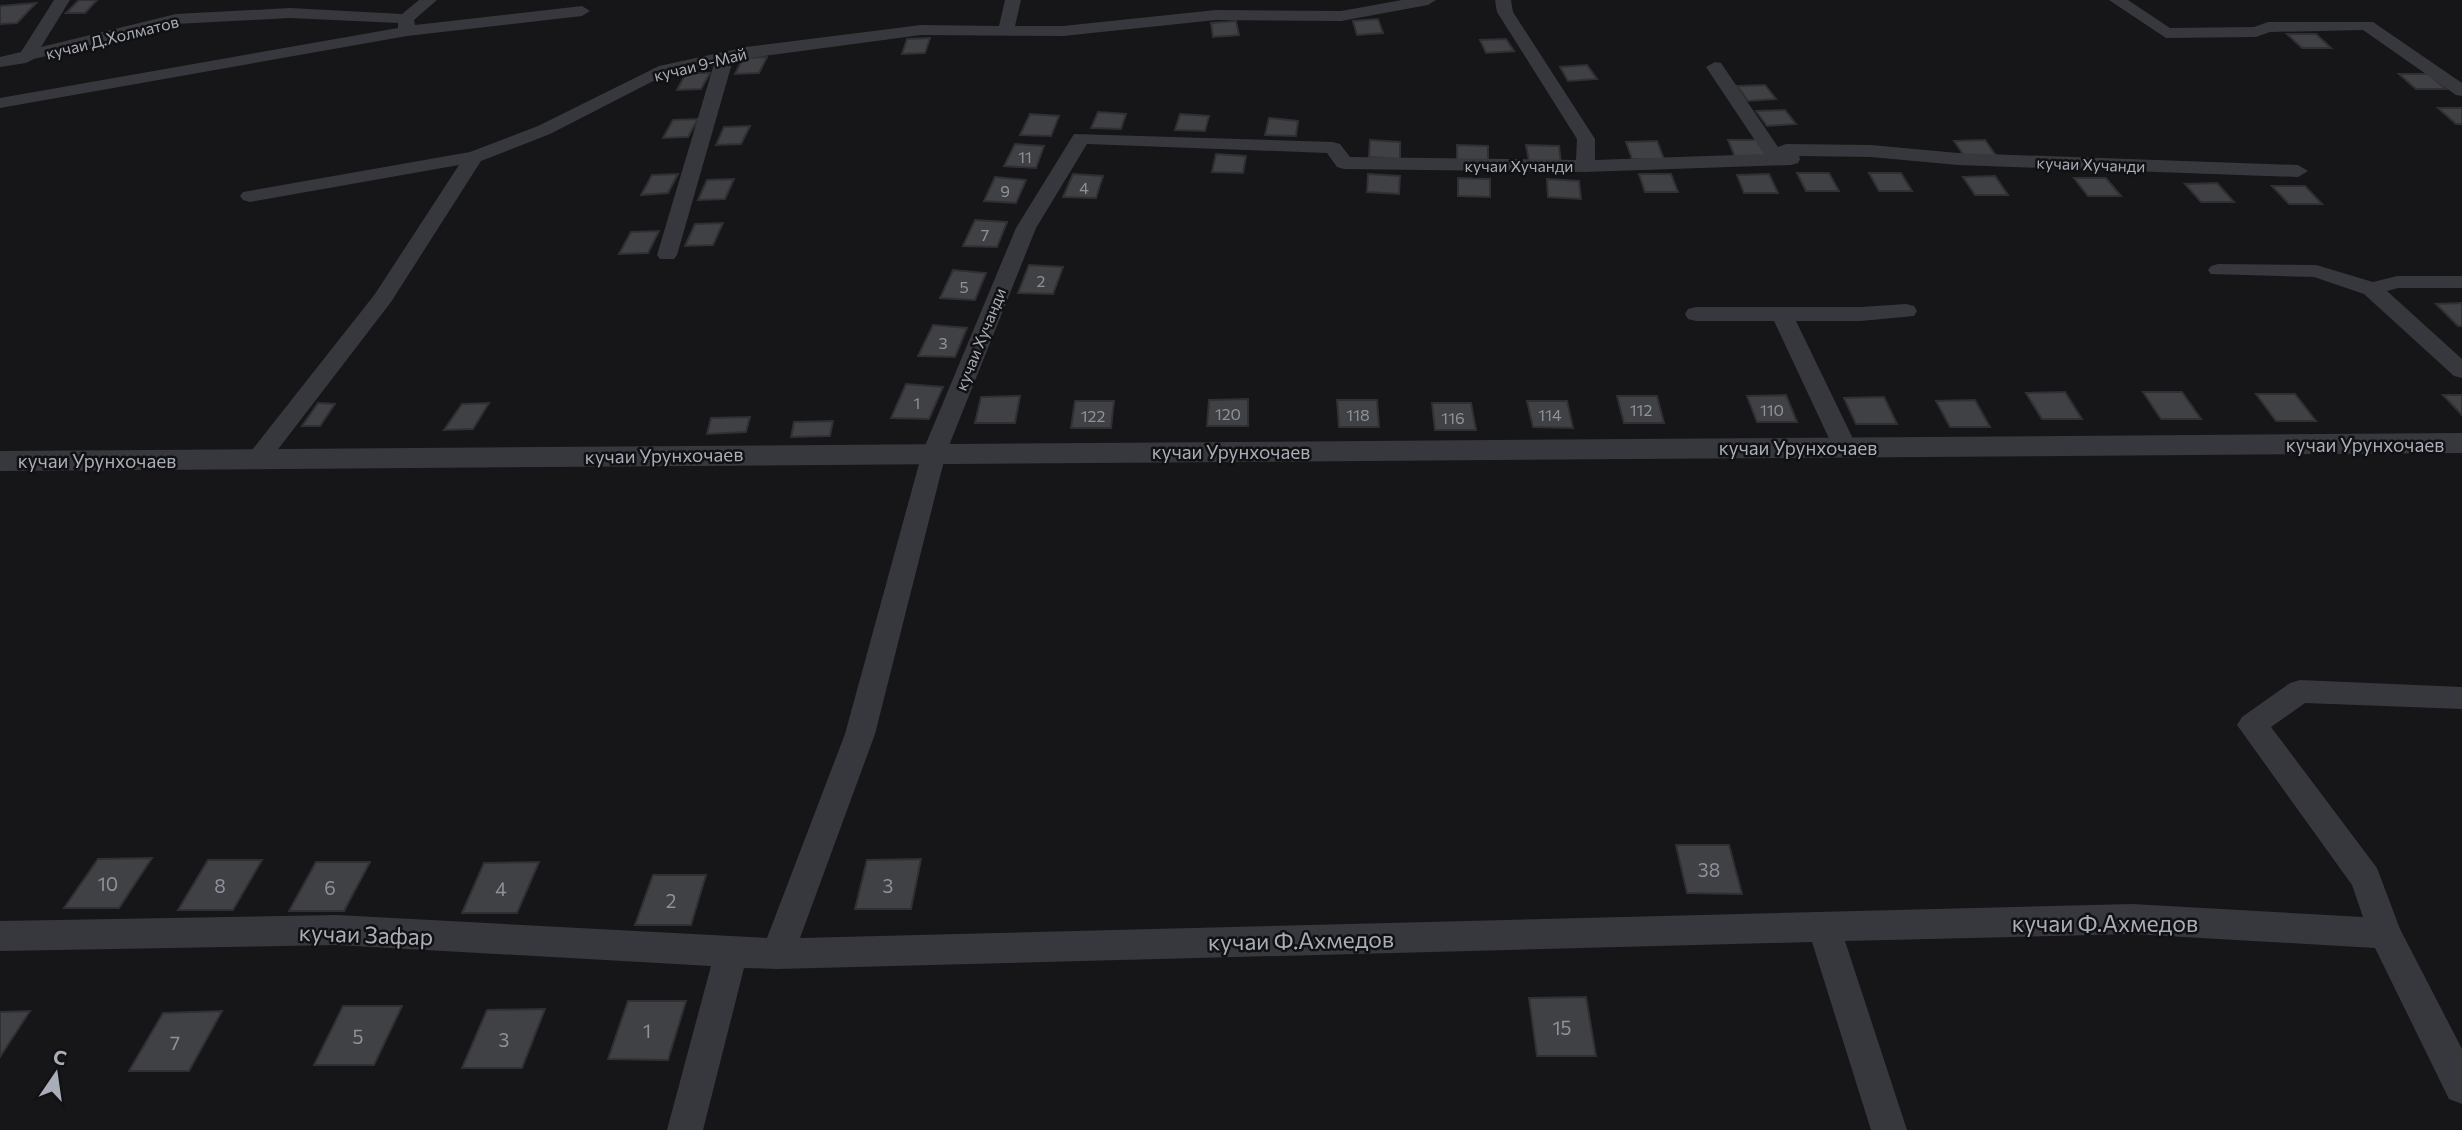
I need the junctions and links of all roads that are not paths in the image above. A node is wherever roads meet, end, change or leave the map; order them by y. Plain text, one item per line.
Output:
1 (62, 0) edge
2 (382, 0) edge
3 (429, 0) edge
4 (1013, 0) edge
5 (1428, 0) edge
6 (1503, 0) edge
7 (2117, 0) edge
8 (1230, 8) edge
9 (582, 10) dead end
10 (365, 15) junction
11 (407, 25) junction
12 (1006, 30) junction
13 (725, 57) junction
14 (26, 58) junction
15 (0, 62) edge
16 (1714, 66) dead end
17 (2462, 91) edge
18 (0, 103) edge
19 (474, 157) junction
20 (1777, 159) junction
21 (1585, 166) junction
22 (2298, 171) dead end
23 (250, 196) dead end
24 (667, 255) dead end
25 (2218, 270) dead end
26 (2462, 282) edge
27 (2372, 289) junction
28 (1906, 311) dead end
29 (1696, 314) dead end
30 (1782, 314) junction
31 (2462, 371) edge
32 (2462, 443) edge
33 (1845, 447) junction
34 (934, 453) junction
35 (257, 459) junction
36 (0, 461) edge
37 (2462, 698) edge
38 (1824, 927) junction
39 (2385, 933) junction
40 (0, 936) edge
41 (732, 951) junction
42 (777, 954) junction
43 (2462, 1086) edge
44 (685, 1130) edge
45 (1889, 1130) edge

1 - 14 street, кучаи Д.Холматов
2 - 10 street
3 - 11 street
4 - 12 street
5 - 8 street, кучаи 9-Май
6 - 21 street
7 - 17 street
8 - 12 street, кучаи 9-Май
9 - 11 street
10 - 11 street, кучаи Д.Холматов
10 - 14 street, кучаи Д.Холматов
11 - 18 street
12 - 13 street, кучаи 9-Май
13 - 19 street, кучаи 9-Май
13 - 24 street
14 - 15 street, кучаи Д.Холматов
16 - 20 street
19 - 23 street
19 - 35 street
20 - 21 street, кучаи Хучанди
20 - 22 street, кучаи Хучанди
21 - 34 street, кучаи Хучанди
25 - 27 street
26 - 27 street
27 - 31 street
28 - 30 street
29 - 30 street
30 - 33 street
32 - 33 street, кучаи Урунхочаев
33 - 34 street, кучаи Урунхочаев
34 - 35 street, кучаи Урунхочаев
34 - 42 street
35 - 36 street, кучаи Урунхочаев
37 - 39 street
38 - 39 street, кучаи Ф.Ахмедов
38 - 42 street, кучаи Ф.Ахмедов
38 - 45 street
39 - 43 street
40 - 41 street, кучаи Зафар
41 - 42 street, кучаи Ф.Ахмедов
41 - 44 street

